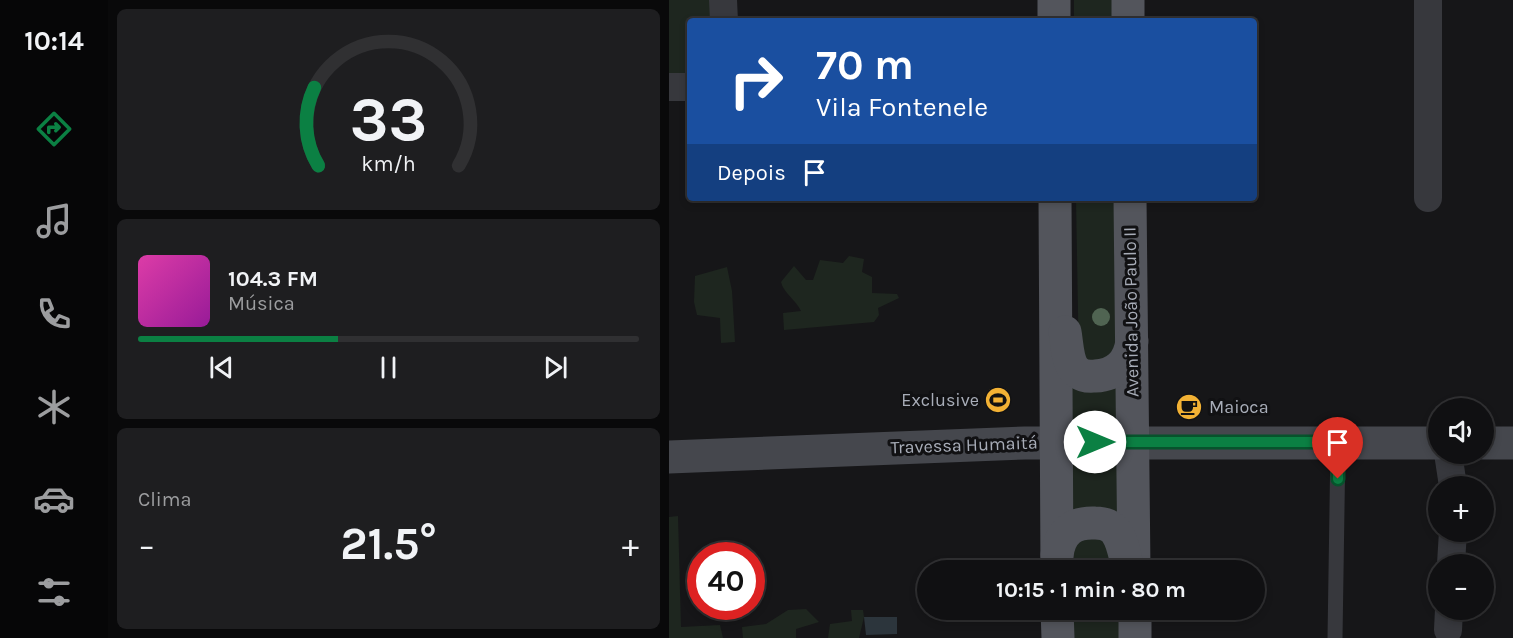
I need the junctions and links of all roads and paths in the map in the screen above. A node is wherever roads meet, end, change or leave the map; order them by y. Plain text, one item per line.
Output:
1 (723, 0) edge
2 (1054, 0) edge
3 (1128, 0) edge
4 (1428, 0) edge
5 (724, 18) edge
6 (1054, 18) edge
7 (1128, 18) edge
8 (669, 87) edge
9 (687, 87) edge
10 (1428, 198) dead end
11 (1055, 201) edge
12 (1130, 201) edge
13 (1055, 305) junction
14 (1131, 341) junction
15 (1056, 442) junction
16 (1133, 442) junction
17 (1338, 442) junction
18 (1428, 443) edge
19 (1494, 443) edge
20 (1513, 443) edge
21 (669, 458) edge
22 (1057, 560) edge
23 (1057, 560) edge
24 (1126, 560) edge
25 (1134, 560) edge
26 (1057, 620) edge
27 (1135, 620) edge
28 (1058, 638) edge
29 (1135, 638) edge
30 (1335, 638) edge

1 - 5 street
2 - 6 main road
3 - 7 main road
4 - 10 street
8 - 9 street
11 - 13 main road
12 - 14 main road, Avenida João Paulo II
13 - 14 main road
13 - 15 main road
14 - 16 main road, Avenida João Paulo II
15 - 16 street, Travessa Humaitá
15 - 21 street, Travessa Humaitá
15 - 22 main road
16 - 17 street, Travessa Humaitá
16 - 25 main road, Avenida João Paulo II
17 - 18 street, Travessa Humaitá
17 - 30 lane
19 - 20 street
23 - 24 main road
26 - 28 main road
27 - 29 main road

